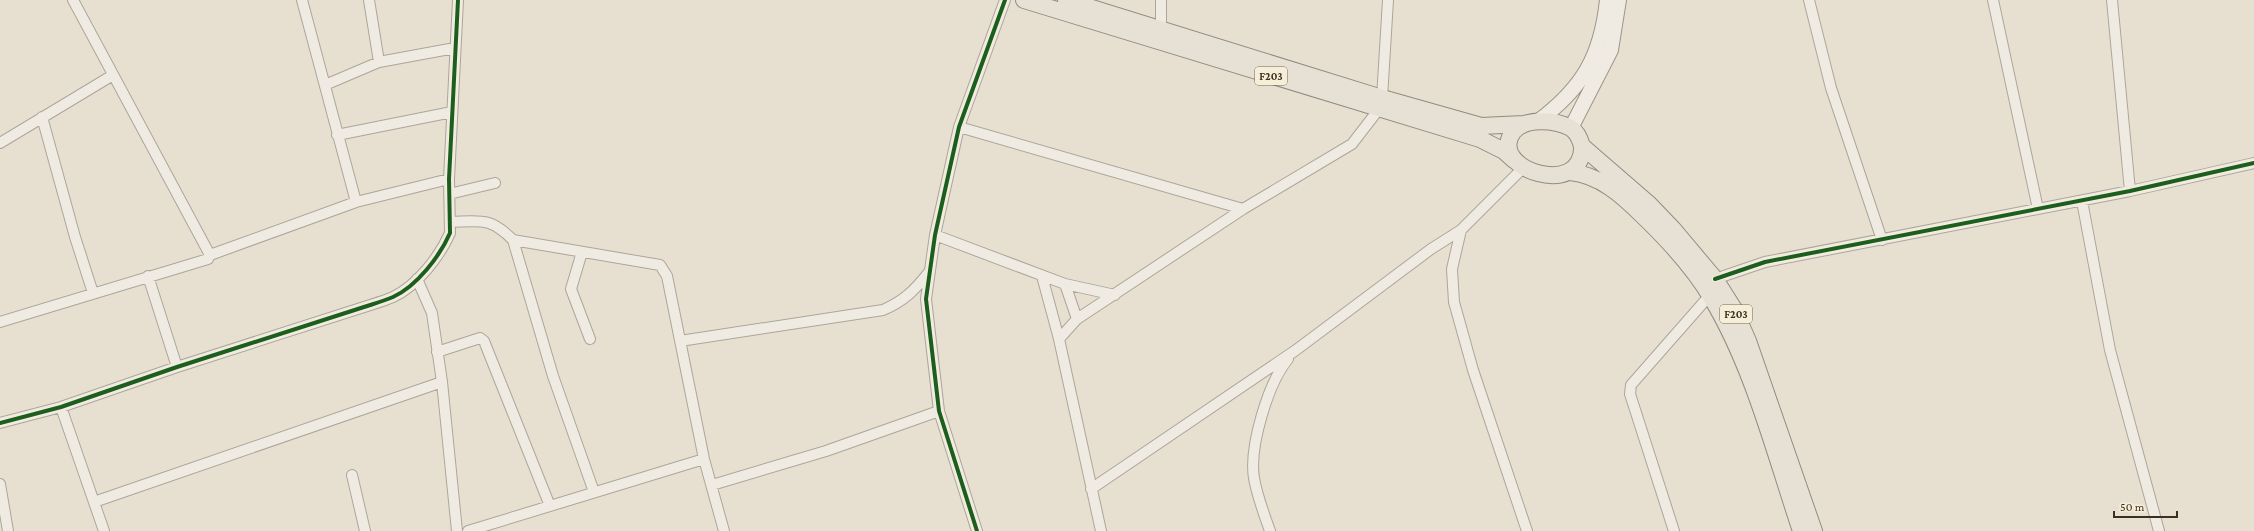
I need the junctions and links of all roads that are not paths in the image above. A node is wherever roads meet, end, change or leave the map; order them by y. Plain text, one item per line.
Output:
1 (73, 0) edge
2 (302, 0) edge
3 (369, 0) edge
4 (458, 0) edge
5 (1005, 0) edge
6 (1024, 0) edge
7 (1066, 0) edge
8 (1161, 0) edge
9 (1388, 0) edge
10 (1607, 0) edge
11 (1619, 0) edge
12 (1809, 0) edge
13 (1993, 0) edge
14 (2112, 0) edge
15 (1161, 30) junction
16 (454, 48) junction
17 (379, 62) junction
18 (113, 75) junction
19 (325, 85) junction
20 (1381, 104) junction
21 (452, 112) junction
22 (42, 117) junction
23 (1531, 123) junction
24 (959, 127) junction
25 (1571, 128) junction
26 (337, 135) junction
27 (0, 143) edge
28 (1582, 146) junction
29 (2254, 163) edge
30 (1519, 164) junction
31 (1570, 172) junction
32 (449, 179) junction
33 (495, 183) dead end
34 (2130, 191) junction
35 (449, 194) junction
36 (2082, 201) junction
37 (356, 202) junction
38 (1243, 209) junction
39 (2038, 209) junction
40 (451, 222) junction
41 (1461, 230) junction
42 (935, 235) junction
43 (513, 240) junction
44 (1882, 240) junction
45 (582, 252) junction
46 (210, 255) junction
47 (929, 272) junction
48 (148, 276) junction
49 (1042, 276) junction
50 (417, 279) junction
51 (1715, 279) junction
52 (1065, 284) junction
53 (93, 292) junction
54 (1115, 295) junction
55 (1710, 296) junction
56 (1076, 319) junction
57 (0, 322) edge
58 (590, 339) dead end
59 (1059, 339) junction
60 (680, 341) junction
61 (1296, 350) junction
62 (437, 352) junction
63 (177, 367) junction
64 (442, 382) junction
65 (61, 407) junction
66 (939, 411) junction
67 (0, 423) edge
68 (704, 459) junction
69 (352, 475) dead end
70 (0, 484) edge
71 (712, 485) junction
72 (1091, 489) junction
73 (594, 492) junction
74 (94, 502) junction
75 (550, 506) junction
76 (8, 531) edge
77 (104, 531) edge
78 (365, 531) edge
79 (457, 531) edge
80 (468, 531) edge
81 (724, 531) edge
82 (977, 531) edge
83 (1101, 531) edge
84 (1270, 531) edge
85 (1527, 531) edge
86 (1674, 531) edge
87 (1801, 531) edge
88 (1814, 531) edge
89 (2159, 531) edge

1 - 18 street
2 - 19 street
3 - 17 street
4 - 16 street
5 - 24 street
6 - 20 main road, F203
7 - 15 main road, F203
8 - 15 street
9 - 20 street
10 - 23 main road
11 - 25 main road
12 - 44 street
13 - 39 street
14 - 34 street
15 - 20 main road, F203
16 - 17 street
16 - 21 street
17 - 19 street
18 - 22 street
18 - 46 street
19 - 26 street
20 - 23 main road, F203
20 - 30 main road, F203
20 - 38 street
21 - 26 street
21 - 32 street
22 - 27 street
22 - 53 street
23 - 25 main road
23 - 30 main road
24 - 38 street
24 - 42 street
25 - 28 main road
26 - 37 street
28 - 31 main road
28 - 51 main road, F203
29 - 34 street
30 - 31 main road
30 - 41 street
31 - 55 main road, F203
32 - 35 street
32 - 37 street
33 - 35 street
34 - 36 street
35 - 40 street
36 - 39 street
36 - 89 street
37 - 46 street
38 - 54 street
39 - 44 street
40 - 43 street
40 - 50 street
41 - 61 street
41 - 85 street
42 - 47 street
42 - 49 street
43 - 45 street
43 - 73 street
44 - 51 street
45 - 58 street
45 - 60 street
46 - 48 street
47 - 60 street
47 - 66 street
48 - 53 street
48 - 63 street
49 - 52 street
49 - 59 street
50 - 62 street
50 - 63 street
51 - 88 main road, F203
52 - 54 street
52 - 56 street
53 - 57 street
54 - 56 street
55 - 86 street
55 - 87 main road, F203
56 - 59 street
59 - 72 street
60 - 68 street
61 - 72 street
61 - 84 street
62 - 64 street
62 - 75 street
63 - 65 street
64 - 74 street
64 - 79 street
65 - 67 street
65 - 74 street
66 - 71 street
66 - 82 street
68 - 71 street
68 - 73 street
69 - 78 street
70 - 76 street
71 - 81 street
72 - 83 street
73 - 75 street
74 - 77 street
75 - 80 street

